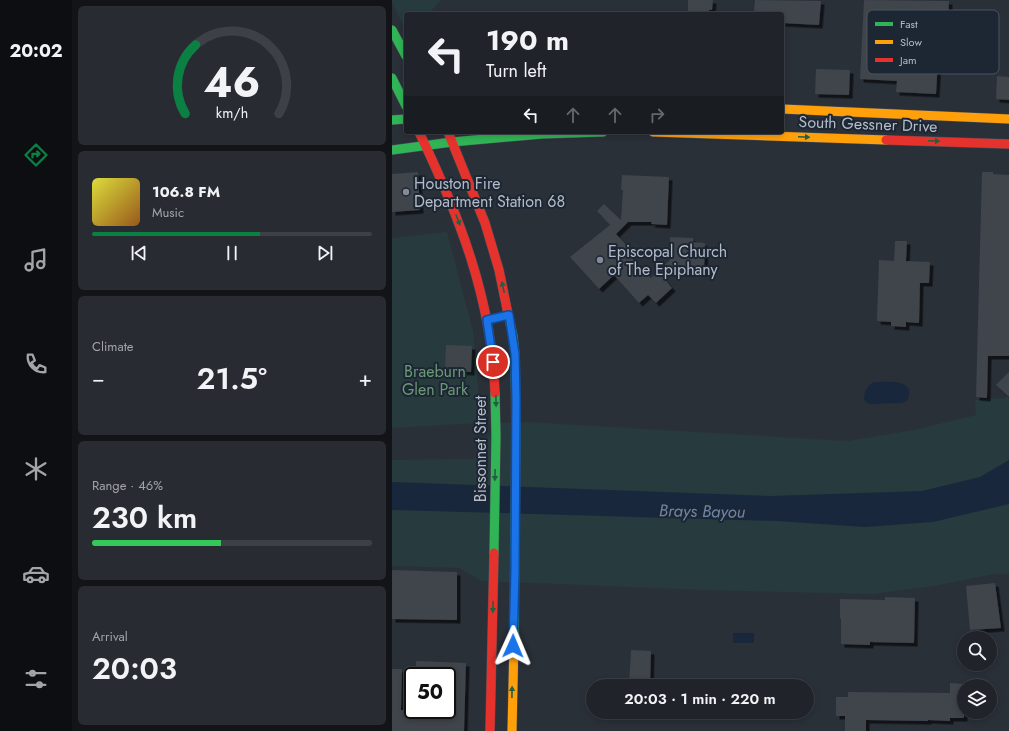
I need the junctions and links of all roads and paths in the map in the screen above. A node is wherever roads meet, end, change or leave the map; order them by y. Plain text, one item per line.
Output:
1 (392, 30) edge
2 (404, 52) edge
3 (392, 78) edge
4 (404, 102) edge
5 (784, 109) edge
6 (404, 119) edge
7 (1009, 119) edge
8 (392, 120) edge
9 (420, 134) edge
10 (449, 134) edge
11 (542, 134) edge
12 (734, 134) edge
13 (452, 142) junction
14 (1009, 144) edge
15 (425, 146) junction
16 (392, 150) edge
17 (498, 318) junction
18 (503, 631) junction
19 (490, 731) edge
20 (512, 731) edge

1 - 2 main road
3 - 4 main road
5 - 7 main road, South Gessner Drive
6 - 8 main road
9 - 15 main road, Bissonnet Street
10 - 13 main road, Bissonnet Street
11 - 13 main road
12 -> 14 main road, South Gessner Drive
13 - 15 main road
17 -> 13 main road, Bissonnet Street
15 - 16 main road
15 -> 17 main road, Bissonnet Street
17 -> 18 main road, Bissonnet Street
17 - 18 main road, Bissonnet Street
18 - 19 main road, Bissonnet Street
20 -> 18 main road, Bissonnet Street

